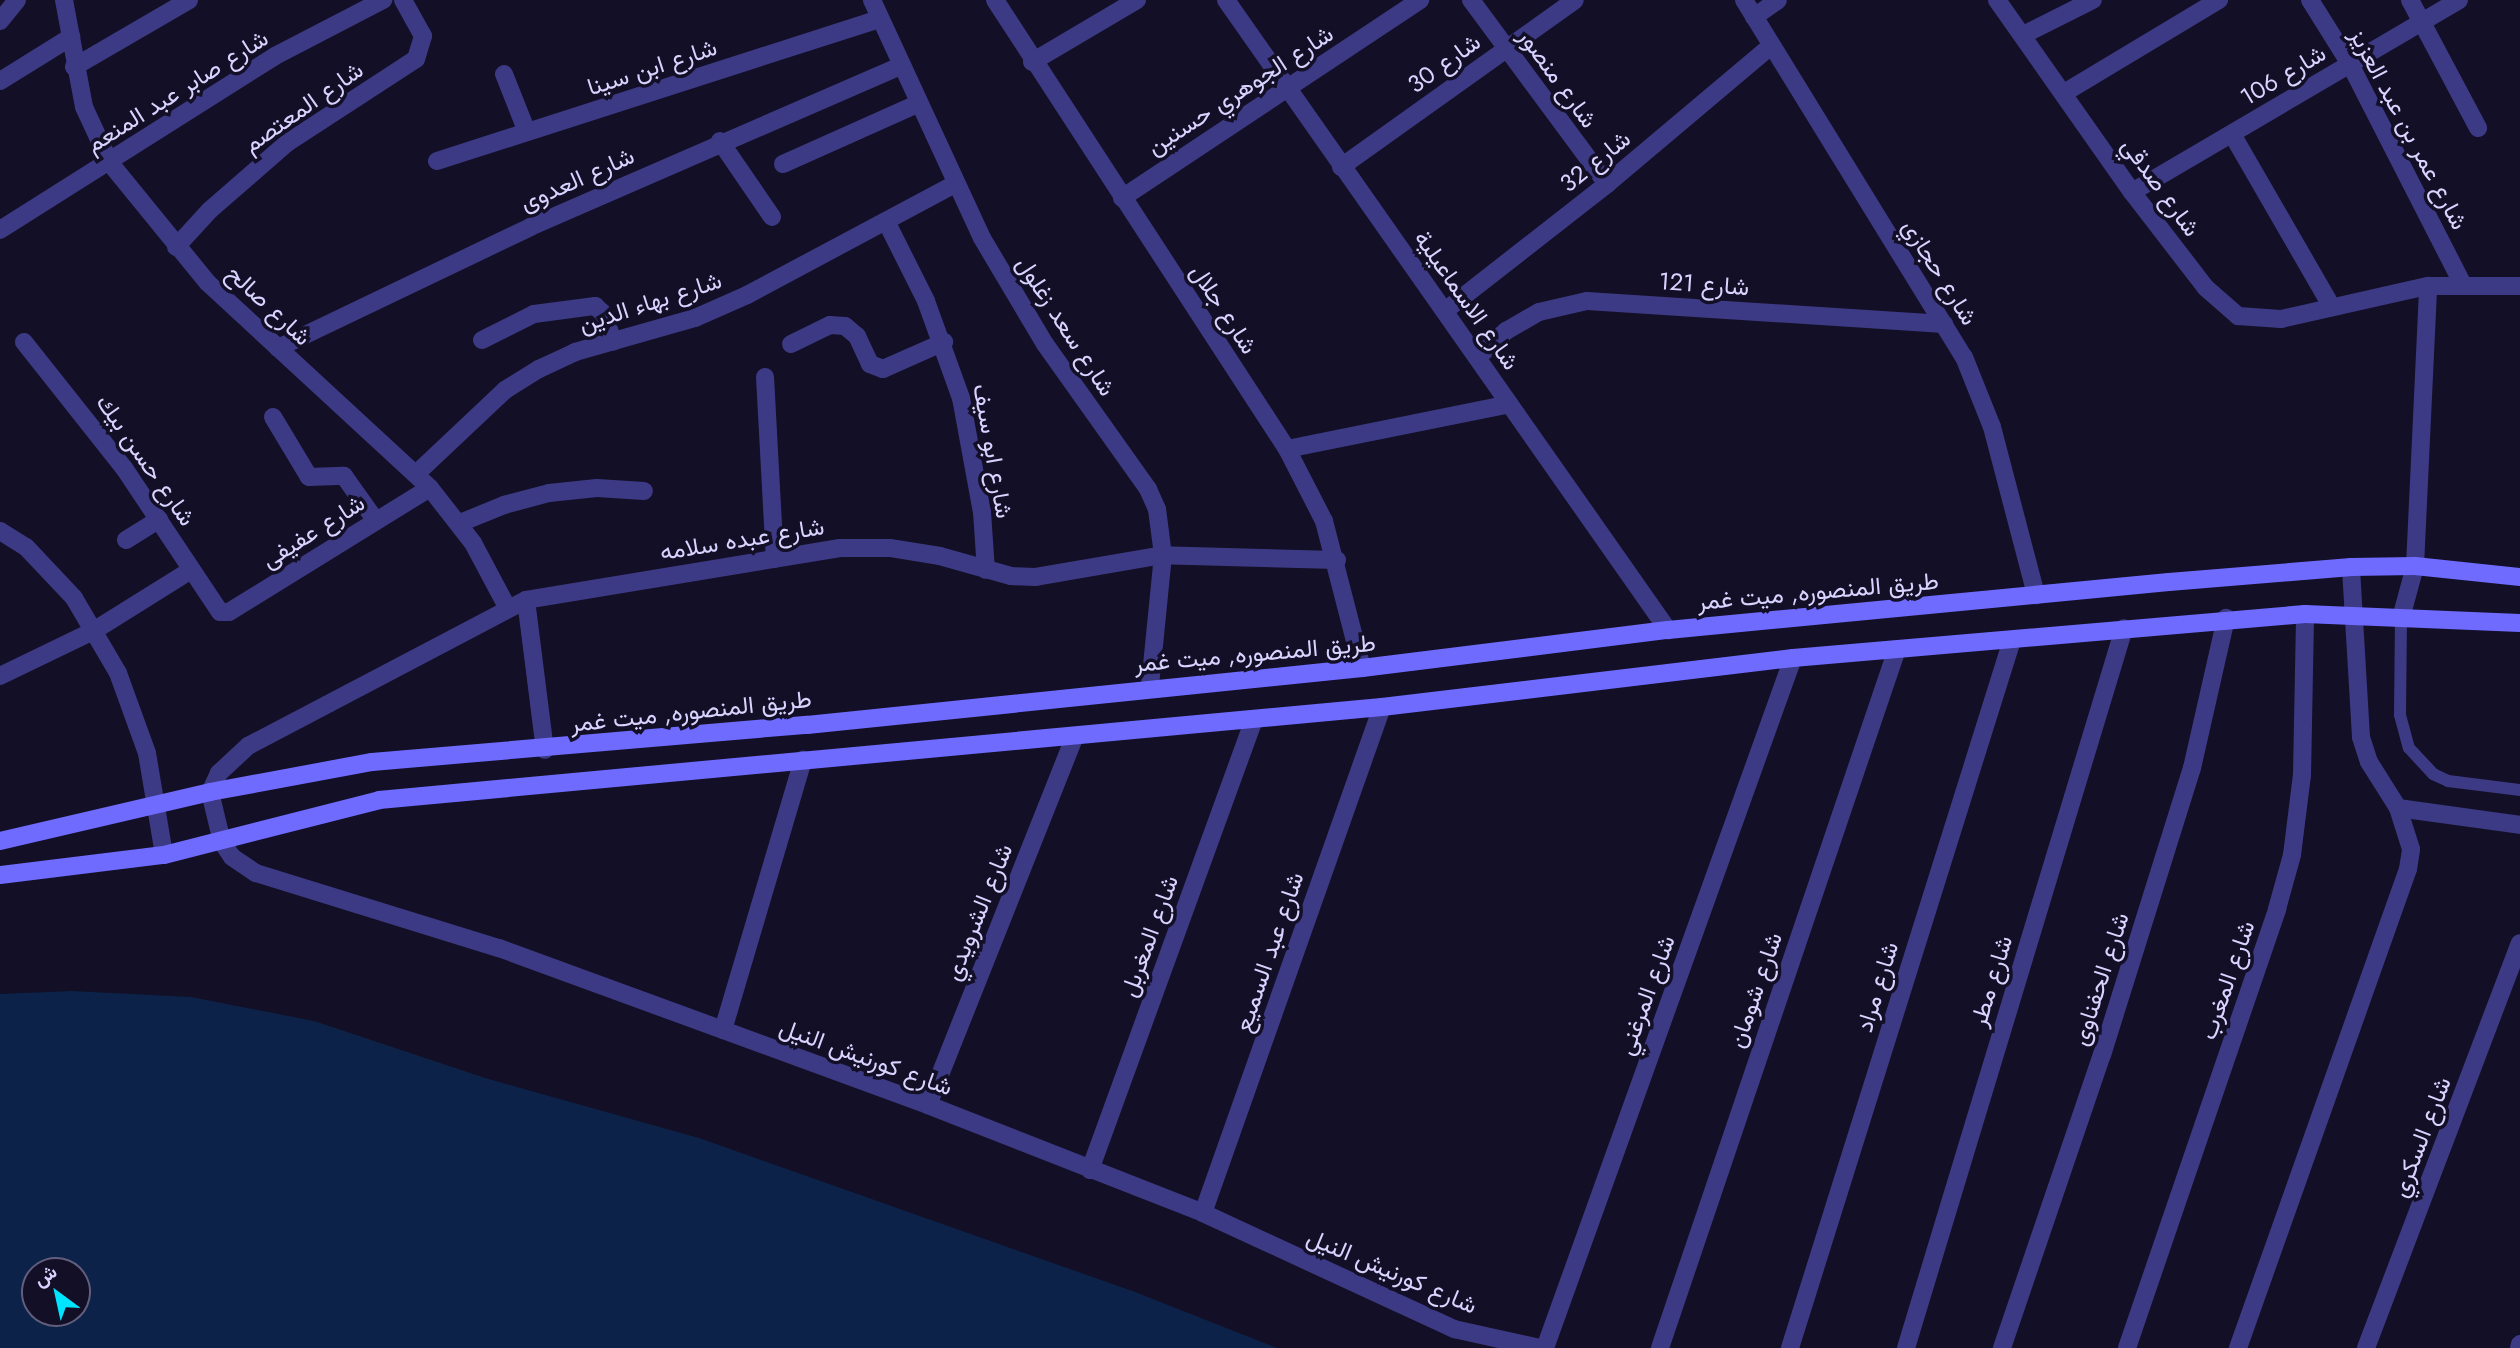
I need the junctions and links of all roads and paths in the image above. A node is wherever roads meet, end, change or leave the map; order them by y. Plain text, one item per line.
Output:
1 (17, 0) edge
2 (64, 0) edge
3 (189, 0) edge
4 (383, 0) edge
5 (403, 0) edge
6 (872, 0) edge
7 (995, 0) edge
8 (1137, 0) edge
9 (1226, 0) edge
10 (1420, 0) edge
11 (1471, 0) edge
12 (1575, 0) edge
13 (1744, 0) edge
14 (1778, 0) edge
15 (1997, 0) edge
16 (2093, 0) edge
17 (2219, 0) edge
18 (2309, 0) edge
19 (2410, 0) edge
20 (2459, 0) edge
21 (1754, 17) junction
22 (880, 19) junction
23 (0, 21) edge
24 (2422, 22) junction
25 (2023, 35) junction
26 (71, 37) junction
27 (1771, 46) junction
28 (1506, 49) junction
29 (1032, 62) junction
30 (2350, 64) junction
31 (901, 66) junction
32 (74, 67) junction
33 (504, 74) dead end
34 (0, 81) edge
35 (1287, 89) junction
36 (2064, 93) junction
37 (917, 104) junction
38 (2479, 128) dead end
39 (527, 132) junction
40 (2232, 134) junction
41 (720, 141) junction
42 (438, 161) dead end
43 (110, 163) junction
44 (783, 164) dead end
45 (1341, 167) junction
46 (955, 184) junction
47 (1606, 184) junction
48 (2132, 192) junction
49 (1122, 198) junction
50 (772, 217) dead end
51 (886, 221) junction
52 (0, 230) edge
53 (176, 247) junction
54 (2462, 283) junction
55 (2428, 286) junction
56 (2520, 286) edge
57 (2333, 307) junction
58 (1446, 310) junction
59 (1944, 324) junction
60 (482, 340) dead end
61 (24, 342) dead end
62 (613, 342) junction
63 (944, 342) junction
64 (790, 344) dead end
65 (278, 348) junction
66 (1478, 357) junction
67 (765, 377) dead end
68 (1510, 404) junction
69 (273, 417) dead end
70 (1287, 449) junction
71 (416, 474) junction
72 (430, 488) junction
73 (644, 491) dead end
74 (159, 519) junction
75 (376, 521) junction
76 (460, 523) junction
77 (0, 531) edge
78 (126, 540) dead end
79 (1163, 555) junction
80 (775, 559) junction
81 (1337, 560) junction
82 (2415, 566) junction
83 (2351, 567) junction
84 (191, 570) junction
85 (986, 570) junction
86 (2520, 577) edge
87 (2036, 595) junction
88 (526, 600) junction
89 (507, 607) junction
90 (220, 612) joint
91 (2305, 614) junction
92 (2351, 616) junction
93 (2226, 618) junction
94 (2402, 618) junction
95 (2520, 623) edge
96 (2124, 628) junction
97 (95, 630) junction
98 (1668, 630) junction
99 (2012, 640) junction
100 (1897, 649) junction
101 (1793, 658) junction
102 (1362, 668) junction
103 (0, 676) edge
104 (1150, 686) junction
105 (1382, 707) junction
106 (1254, 719) junction
107 (1075, 736) junction
108 (545, 750) junction
109 (803, 760) junction
110 (2520, 790) edge
111 (210, 792) junction
112 (156, 807) junction
113 (2398, 808) junction
114 (2520, 825) edge
115 (0, 841) edge
116 (222, 842) junction
117 (164, 855) junction
118 (0, 875) edge
119 (2520, 943) edge
120 (723, 1030) junction
121 (928, 1105) junction
122 (1090, 1170) junction
123 (1203, 1213) junction
124 (1540, 1348) edge
125 (1545, 1348) edge
126 (1660, 1348) edge
127 (1790, 1348) edge
128 (1906, 1348) edge
129 (2002, 1348) edge
130 (2127, 1348) edge
131 (2238, 1348) edge
132 (2366, 1348) edge

1 - 23 street
2 - 26 street, شارع صالح
3 - 32 street
4 - 43 street, شارع صابر عبد المنعم
5 - 53 street, شارع المعتصم
6 - 22 street, شارع سعد زغلول
7 - 29 street, شارع جلال
8 - 29 street
9 - 35 street, شارع الاسماعيلية
10 - 35 street, شارع الجوهري حسنين
11 - 28 street, شارع منصور
12 - 28 street, شارع 30
13 - 21 street, شارع حجازي
14 - 21 street
15 - 25 street, شارع صدقي
16 - 25 street
17 - 36 street
18 - 30 street, شارع عمر بن عبد العزيز
19 - 24 street
20 - 24 street, شارع 106
21 - 27 street, شارع حجازي
22 - 31 street, شارع سعد زغلول
22 - 39 street, شارع ابن سينا
24 - 30 street, شارع 106
24 - 38 street
25 - 36 street, شارع صدقي
26 - 32 street, شارع صالح
26 - 34 street
27 - 47 street, شارع 32
27 - 59 street, شارع حجازي
28 - 45 street, شارع 30
28 - 47 street, شارع منصور
29 - 49 street, شارع جلال
30 - 40 street, شارع 106
30 - 54 street, شارع عمر بن عبد العزيز
31 - 37 street, شارع سعد زغلول
31 - 41 street, شارع العدوى
32 - 43 street, شارع صالح
33 - 39 street
35 - 45 street, شارع الاسماعيلية
35 - 49 street, شارع الجوهري حسنين
36 - 48 street, شارع صدقي
37 - 44 street
37 - 46 street, شارع سعد زغلول
39 - 42 street, شارع ابن سينا
40 - 48 street, شارع 106
40 - 57 street
41 - 50 street
41 - 65 street, شارع العدوى
43 - 52 street, شارع صابر عبد المنعم
43 - 53 street, شارع صالح
45 - 58 street, شارع الاسماعيلية
46 - 51 street, شارع بهاء الدين
46 - 79 street, شارع سعد زغلول
47 - 58 street, شارع 32
48 - 57 street, شارع صدقي
49 - 70 street, شارع جلال
51 - 62 street, شارع بهاء الدين
51 - 63 street, شارع ابو سيف
53 - 65 street, شارع صالح
54 - 55 street, شارع صدقي
54 - 56 street, شارع صدقي
55 - 57 street, شارع صدقي
55 - 82 street
58 - 66 street, شارع الاسماعيلية
59 - 66 street, شارع 121
59 - 87 street, شارع حجازي
60 - 62 street
61 - 74 street, شارع حسن بيك
62 - 71 street, شارع بهاء الدين
63 - 64 street
63 - 85 street, شارع ابو سيف
65 - 71 street, شارع صالح
66 - 68 street, شارع الاسماعيلية
67 - 80 street
68 - 70 street
68 - 98 street, شارع الاسماعيلية
69 - 75 street
70 - 81 street, شارع جلال
71 - 72 street, شارع صالح
72 - 75 street, شارع عفيفى
72 - 76 street, شارع صالح
73 - 76 street
74 - 78 street
74 - 84 street, شارع حسن بيك
75 - 90 street, شارع عفيفى
76 - 89 street, شارع صالح
77 - 97 street
79 - 81 street, شارع عبده سلامه
79 - 85 street, شارع عبده سلامه
79 - 104 street, شارع سعد زغلول
80 - 85 street, شارع عبده سلامه
80 - 88 street, شارع عبده سلامه
81 - 102 street, شارع جلال
82 - 83 main road, طريق المنصوره, ميت غمر
82 - 86 main road, طريق المنصوره, ميت غمر
82 - 94 street
83 - 87 main road, طريق المنصوره, ميت غمر
83 - 92 street
84 - 90 street, شارع حسن بيك
84 - 97 street
87 - 98 main road, طريق المنصوره, ميت غمر
88 - 89 street, شارع عبده سلامه
88 - 108 street
89 - 111 street, شارع عبده سلامه
91 - 92 main road
91 - 93 main road
91 - 130 street, شارع المغرب
92 - 94 main road
92 - 113 street
93 - 96 main road
93 - 129 street, شارع الحفناوى
94 - 95 main road
94 - 110 lane
96 - 99 main road
96 - 128 street, شارع مطر
97 - 103 street
97 - 112 street
98 - 102 main road, طريق المنصوره, ميت غمر
99 - 100 main road
99 - 127 street, شارع مراد
100 - 101 main road
100 - 126 street, شارع شومان
101 - 105 main road
101 - 125 street, شارع المرغني
102 - 104 main road, طريق المنصوره, ميت غمر
104 - 108 main road, طريق المنصوره, ميت غمر
105 - 106 main road
105 - 123 street, شارع عبد السميع
106 - 107 main road
106 - 122 street, شارع المغربل
107 - 109 main road
107 - 121 street, شارع الشرويدي
108 - 111 main road, طريق المنصوره, ميت غمر
109 - 116 main road
109 - 120 street
111 - 112 main road, طريق المنصوره, ميت غمر
111 - 116 street
112 - 115 main road, طريق المنصوره, ميت غمر
112 - 117 street
113 - 114 street
113 - 131 street
116 - 117 main road
116 - 120 street, شارع كورنيش النيل
117 - 118 main road
119 - 132 street, شارع السكري
120 - 121 street, شارع كورنيش النيل
121 - 122 street, شارع كورنيش النيل
122 - 123 street, شارع كورنيش النيل
123 - 124 street, شارع كورنيش النيل

